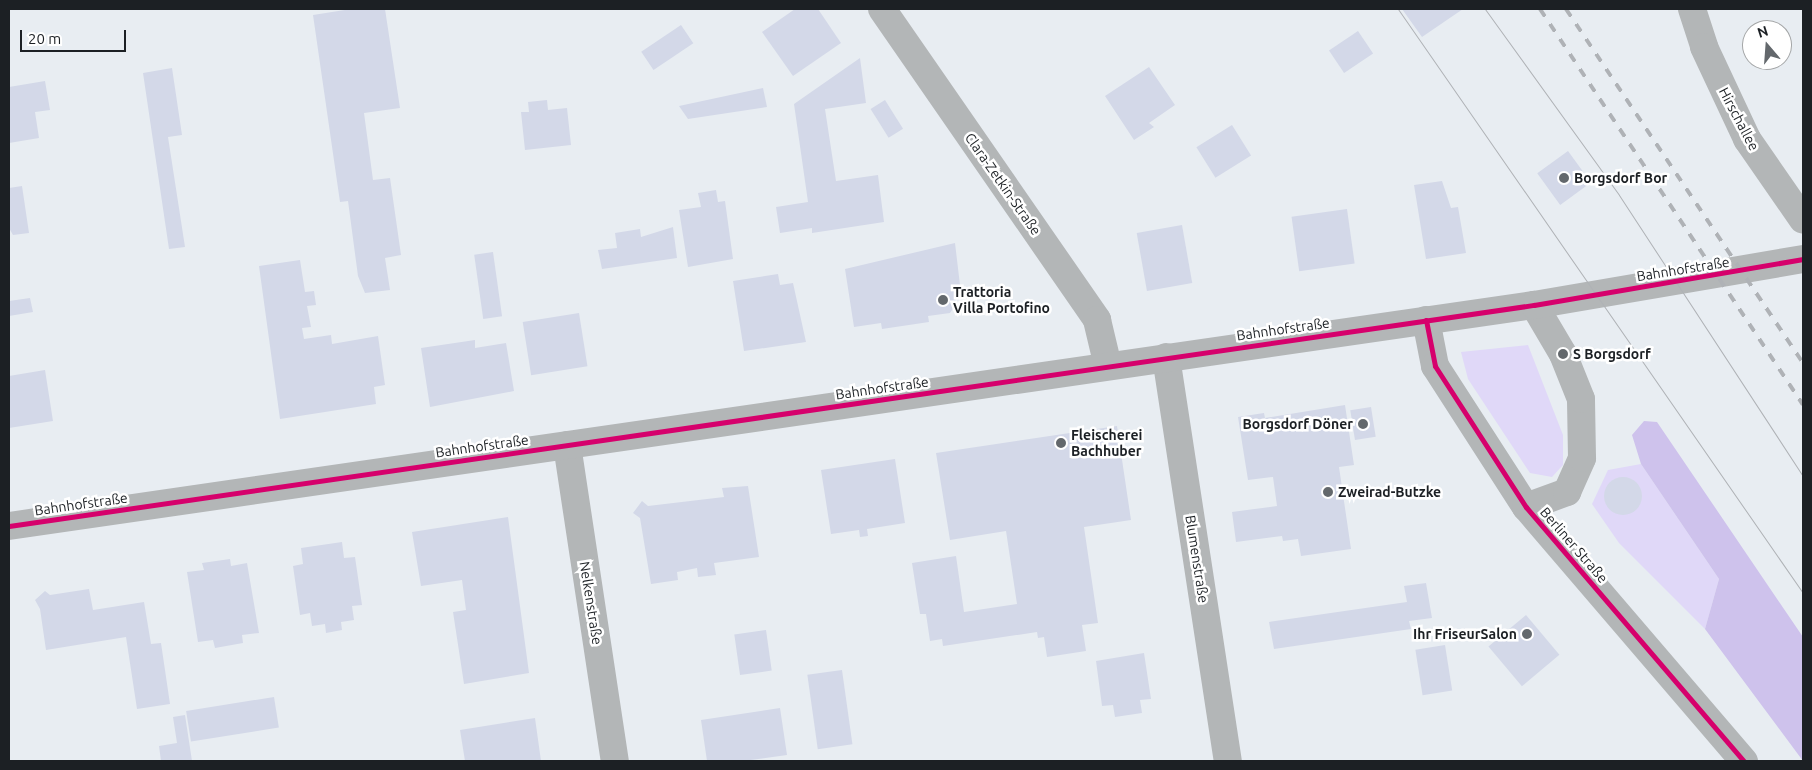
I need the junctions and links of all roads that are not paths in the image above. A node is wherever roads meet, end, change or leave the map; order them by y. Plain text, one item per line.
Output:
1 (882, 9) edge
2 (1692, 9) edge
3 (1801, 217) edge
4 (1803, 259) edge
5 (1534, 305) junction
6 (1426, 320) junction
7 (1166, 357) junction
8 (1108, 366) junction
9 (567, 445) junction
10 (1526, 507) junction
11 (9, 526) edge
12 (614, 761) edge
13 (1228, 761) edge
14 (1744, 761) edge

1 - 8 street, Clara-Zetkin-Straße
2 - 3 street, Hirschallee
4 - 5 street, Bahnhofstraße
5 - 6 street, Bahnhofstraße
5 - 10 street
6 - 7 street, Bahnhofstraße
6 - 10 street, Berliner Straße
7 - 8 street, Bahnhofstraße
7 - 13 street, Blumenstraße
8 - 9 street, Bahnhofstraße
9 - 11 street, Bahnhofstraße
9 - 12 street, Nelkenstraße
10 - 14 street, Berliner Straße

